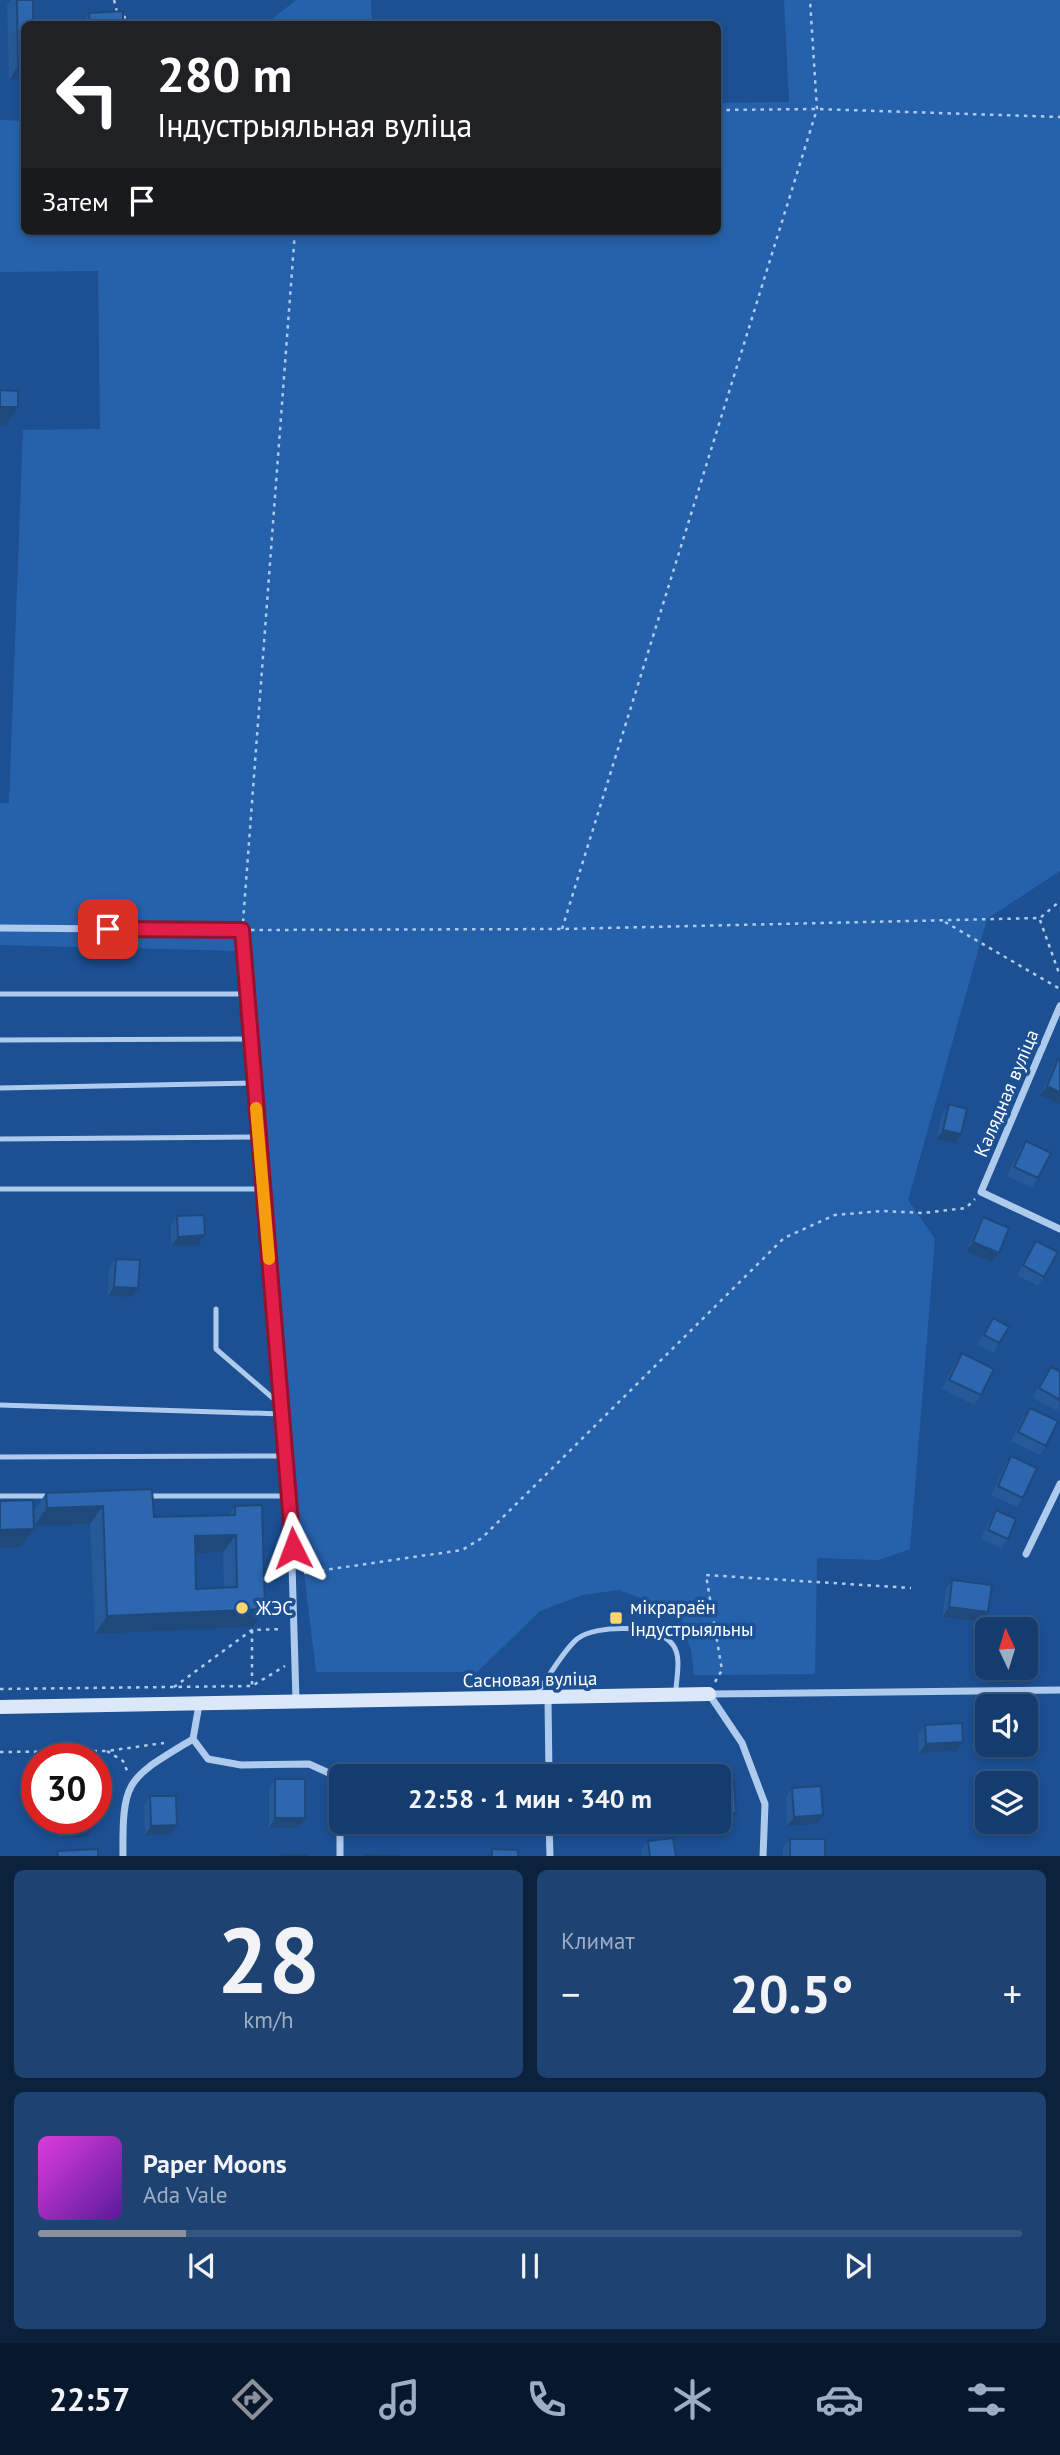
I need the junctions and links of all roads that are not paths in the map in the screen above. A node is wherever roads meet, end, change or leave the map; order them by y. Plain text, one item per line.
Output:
1 (0, 928) edge
2 (0, 994) edge
3 (247, 994) junction
4 (1060, 1006) edge
5 (251, 1039) junction
6 (0, 1041) edge
7 (254, 1083) junction
8 (0, 1088) edge
9 (258, 1137) junction
10 (0, 1139) edge
11 (0, 1189) edge
12 (262, 1189) junction
13 (1060, 1229) edge
14 (216, 1309) dead end
15 (0, 1405) edge
16 (282, 1410) junction
17 (286, 1456) junction
18 (0, 1457) edge
19 (1060, 1484) edge
20 (0, 1496) edge
21 (55, 1496) edge
22 (138, 1496) edge
23 (290, 1496) junction
24 (1026, 1555) dead end
25 (1060, 1690) edge
26 (709, 1694) junction
27 (676, 1695) junction
28 (533, 1699) junction
29 (548, 1699) junction
30 (296, 1700) junction
31 (199, 1705) junction
32 (0, 1707) edge
33 (193, 1739) junction
34 (549, 1764) edge
35 (329, 1773) edge
36 (340, 1834) edge
37 (550, 1834) edge
38 (123, 1856) edge
39 (340, 1856) edge
40 (550, 1856) edge
41 (763, 1856) edge

1 - 3 street
2 - 3 lane
3 - 5 street
4 - 13 street, Калядная вуліца
5 - 6 lane
5 - 7 street
7 - 8 lane
7 - 9 street
9 - 10 lane
9 - 12 street
11 - 12 lane
12 - 16 street
14 - 16 lane
15 - 16 lane
16 - 17 street
17 - 18 lane
17 - 23 street
19 - 24 street
20 - 21 lane
22 - 23 lane
23 - 30 street
25 - 26 street, Сасновая вуліца
26 - 27 street, Сасновая вуліца
26 - 41 street
27 - 28 lane
27 - 29 street, Сасновая вуліца
28 - 29 street, Сасновая вуліца
28 - 30 street, Сасновая вуліца
29 - 34 street
30 - 31 street, Сасновая вуліца
31 - 32 street, Сасновая вуліца
31 - 33 street
33 - 35 street
33 - 38 street
36 - 39 street
37 - 40 street

